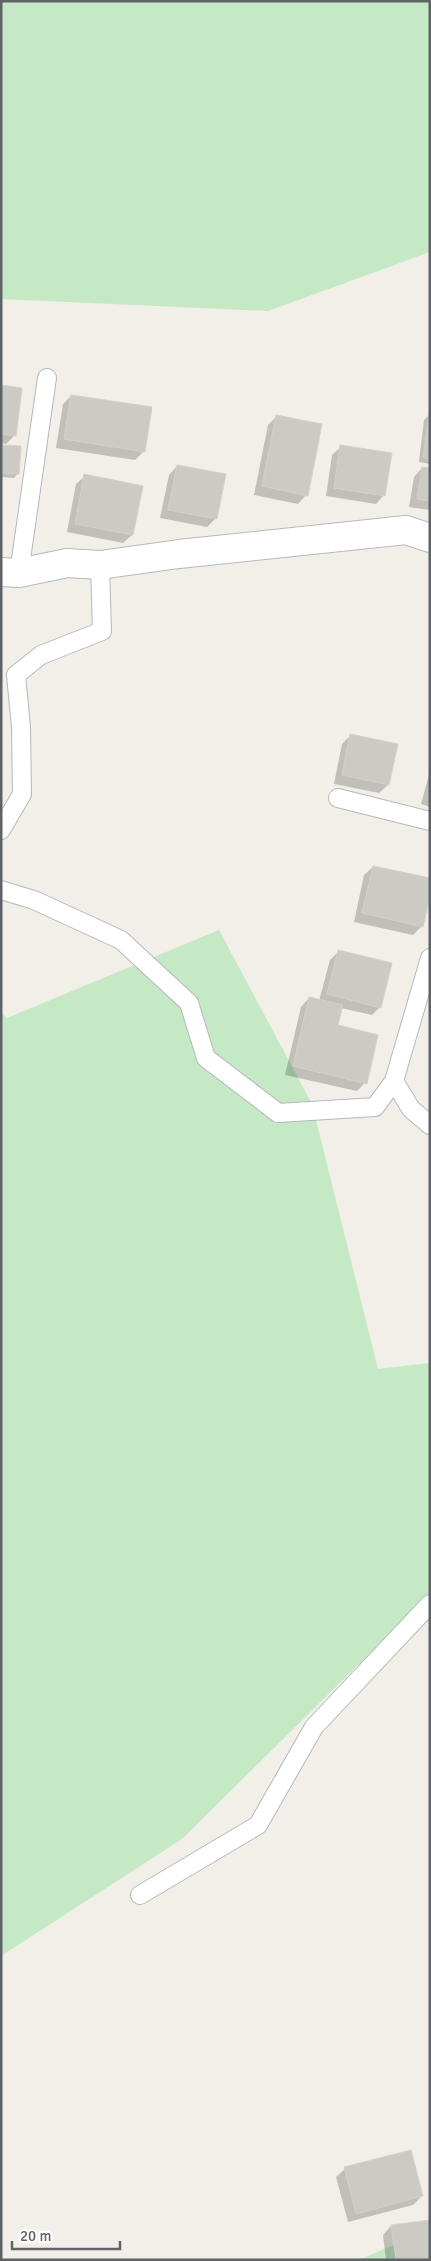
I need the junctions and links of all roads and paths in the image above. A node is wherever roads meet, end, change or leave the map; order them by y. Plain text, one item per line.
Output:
1 (47, 378) dead end
2 (430, 538) edge
3 (100, 565) junction
4 (10, 572) edge
5 (338, 798) dead end
6 (430, 821) edge
7 (1, 830) edge
8 (1, 890) edge
9 (430, 958) edge
10 (394, 1081) junction
11 (430, 1125) edge
12 (430, 1604) edge
13 (140, 1895) dead end

1 - 4 lane
2 - 3 street
3 - 4 street
3 - 7 lane
5 - 6 lane
8 - 10 lane
9 - 10 lane
10 - 11 lane
12 - 13 lane

